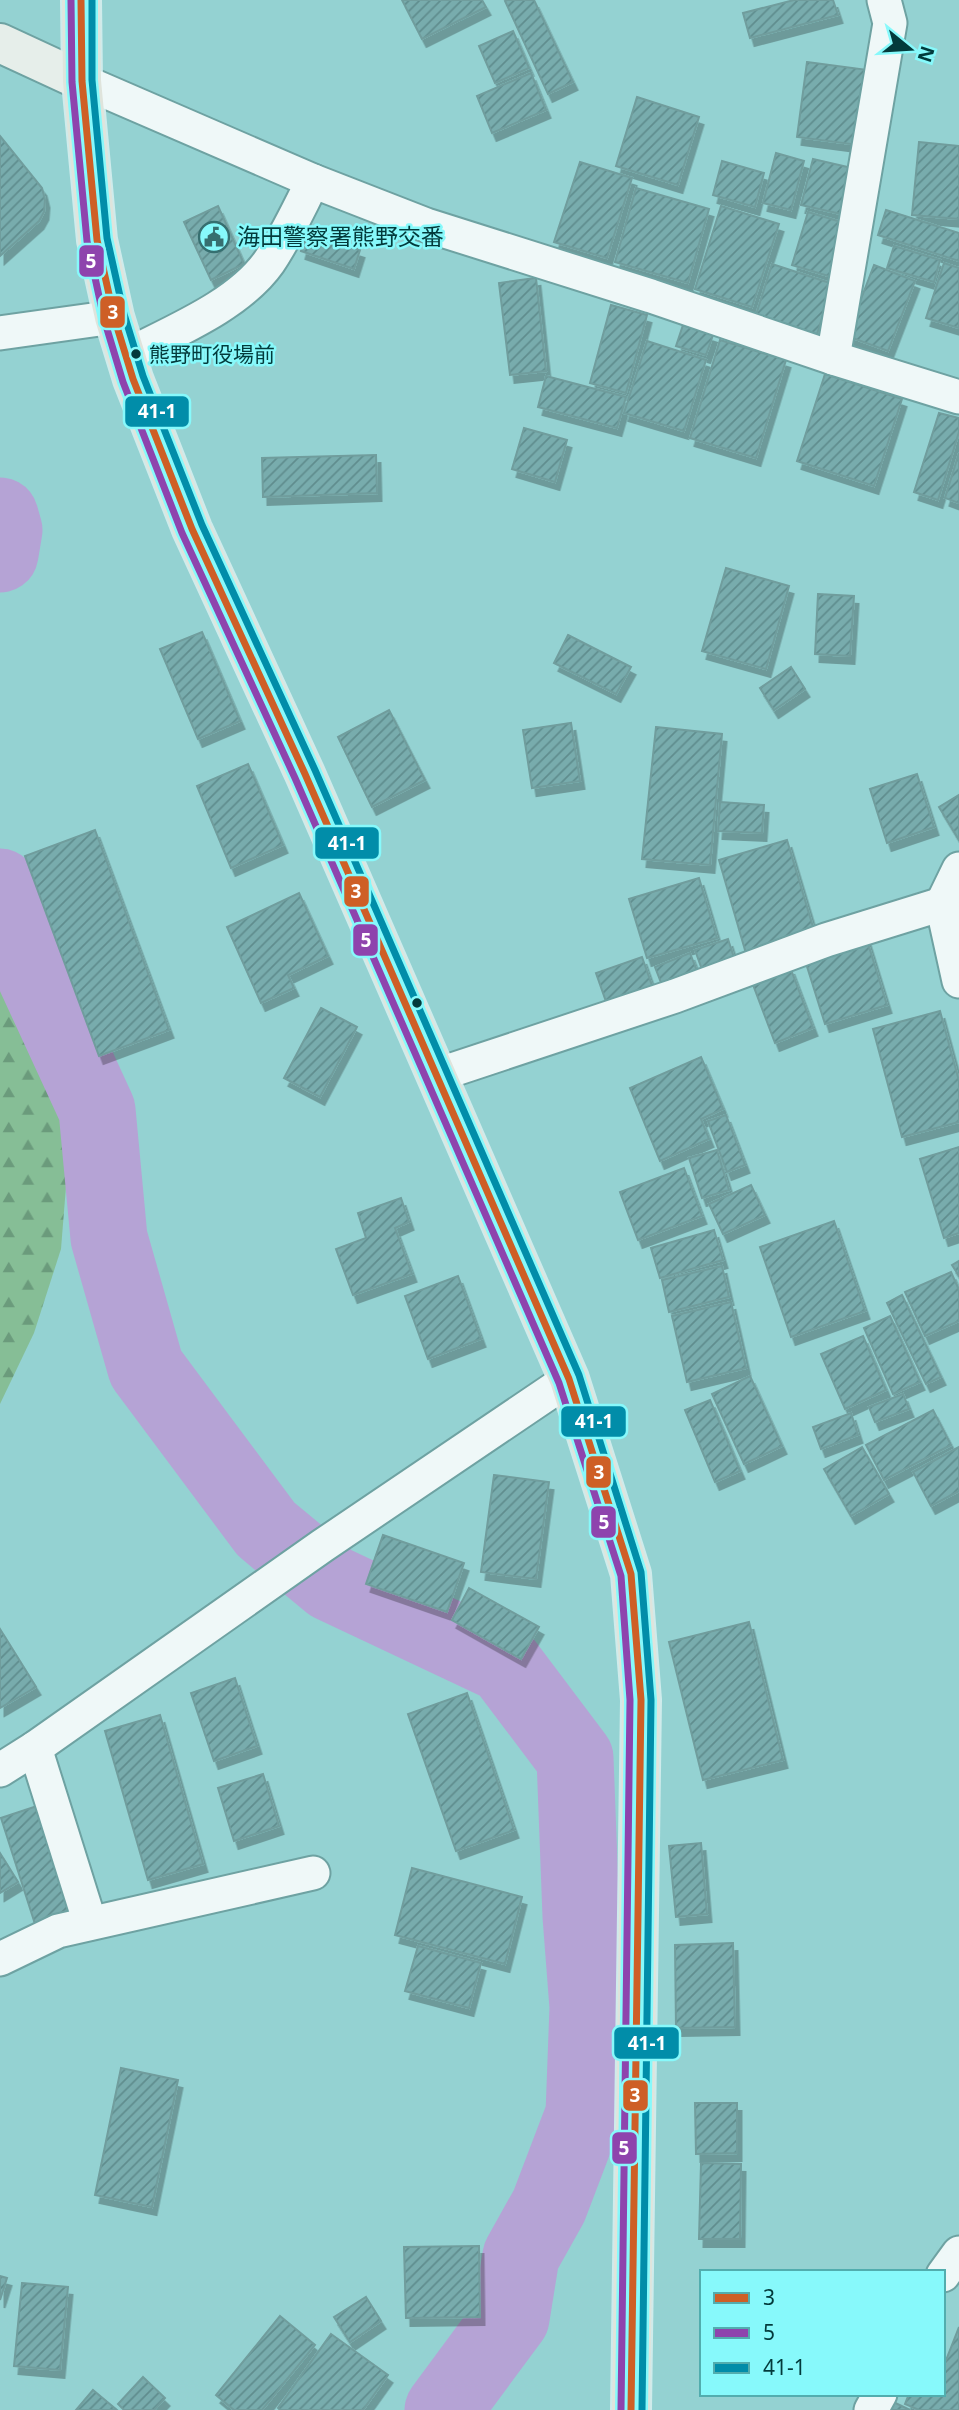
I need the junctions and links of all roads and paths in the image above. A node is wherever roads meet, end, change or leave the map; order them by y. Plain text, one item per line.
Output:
1 (81, 0) edge
2 (884, 0) edge
3 (0, 43) edge
4 (82, 81) junction
5 (313, 181) junction
6 (114, 317) junction
7 (0, 333) edge
8 (126, 356) junction
9 (833, 358) junction
10 (959, 397) edge
11 (959, 869) edge
12 (942, 904) junction
13 (959, 981) edge
14 (437, 1074) junction
15 (569, 1379) junction
16 (35, 1748) junction
17 (0, 1770) edge
18 (313, 1873) dead end
19 (90, 1923) junction
20 (0, 1959) edge
21 (959, 2253) edge
22 (945, 2272) edge
23 (631, 2410) edge

1 - 4 main road
2 - 9 street
3 - 4 street
4 - 5 street
4 - 6 main road
5 - 8 street
5 - 9 street
6 - 7 street
6 - 8 main road
8 - 14 main road
9 - 10 street
11 - 12 street
12 - 13 street
12 - 14 street
14 - 15 main road
15 - 16 street
15 - 23 main road
16 - 17 street
16 - 19 street
18 - 19 street
19 - 20 street
21 - 22 street

